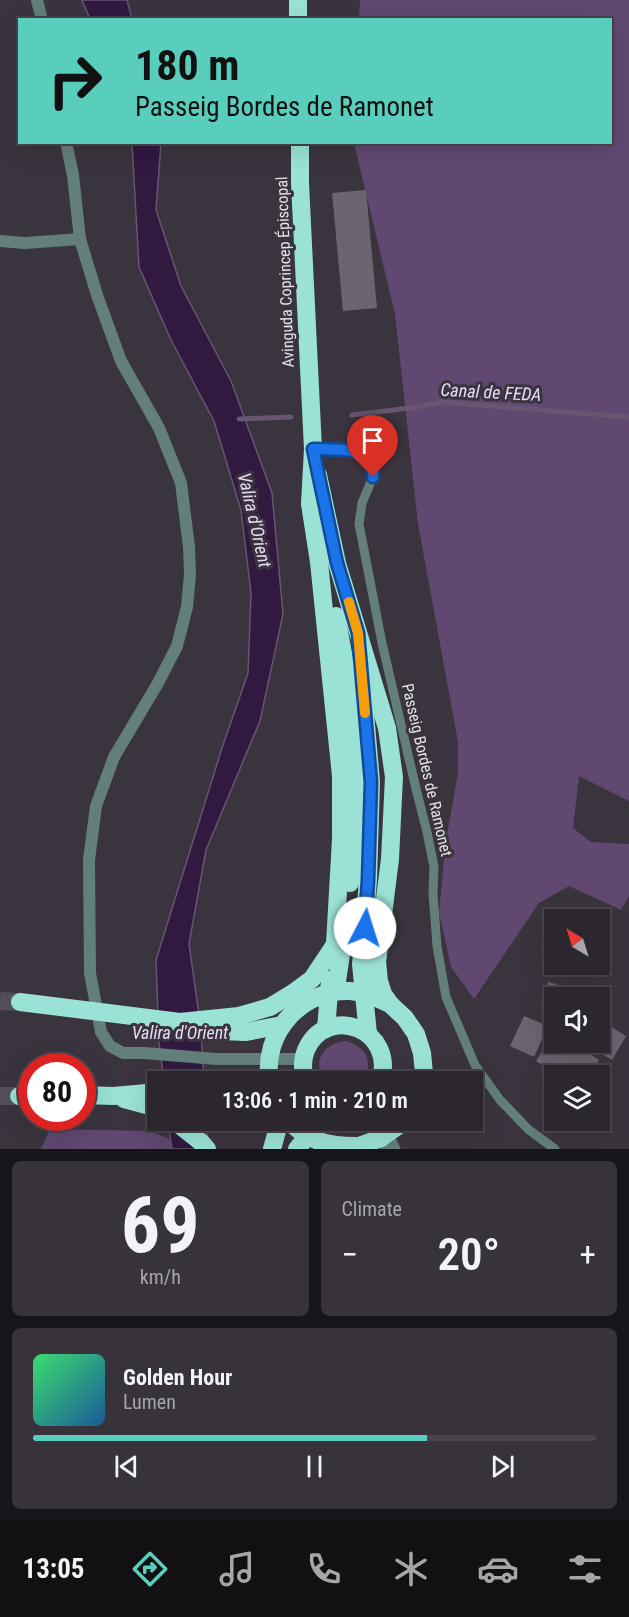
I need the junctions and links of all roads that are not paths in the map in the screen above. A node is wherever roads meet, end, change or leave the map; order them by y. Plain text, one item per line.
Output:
1 (37, 0) edge
2 (298, 0) edge
3 (42, 18) edge
4 (298, 18) edge
5 (66, 144) edge
6 (300, 144) edge
7 (80, 239) junction
8 (0, 242) edge
9 (313, 449) junction
10 (319, 562) junction
11 (358, 633) junction
12 (347, 919) junction
13 (332, 992) junction
14 (20, 1002) tunnel mouth
15 (390, 1004) junction
16 (180, 1022) junction
17 (282, 1025) junction
18 (326, 1029) junction
19 (368, 1034) junction
20 (303, 1059) junction
21 (268, 1071) edge
22 (303, 1071) edge
23 (383, 1071) edge
24 (424, 1071) edge
25 (147, 1093) edge
26 (96, 1095) edge
27 (113, 1096) junction
28 (147, 1105) edge
29 (187, 1131) edge
30 (277, 1131) edge
31 (298, 1131) edge
32 (299, 1131) edge
33 (310, 1131) edge
34 (387, 1139) edge
35 (354, 1148) edge
36 (207, 1149) edge
37 (272, 1149) edge
38 (294, 1149) edge
39 (555, 1149) edge

1 - 3 street
2 - 4 highway
5 - 7 street
6 - 9 highway, Avinguda Coprincep Épiscopal
7 - 8 street
7 - 20 street
9 - 10 highway
9 - 11 highway
9 - 39 lane, Passeig Bordes de Ramonet
10 - 12 highway
10 - 18 highway
11 - 15 highway
11 - 19 highway
12 - 13 highway, bridge
12 - 16 highway, bridge
13 - 15 highway, bridge
13 - 17 highway, bridge
14 - 16 highway, bridge
15 - 24 highway
16 - 17 highway, bridge
17 - 21 highway, bridge
18 - 19 highway
18 - 20 highway
19 - 23 highway
20 - 22 highway
25 - 27 highway
26 - 27 highway
27 - 28 highway
29 - 36 highway
30 - 37 highway
31 - 38 highway
32 - 35 highway, bridge
33 - 38 highway
34 - 35 highway

